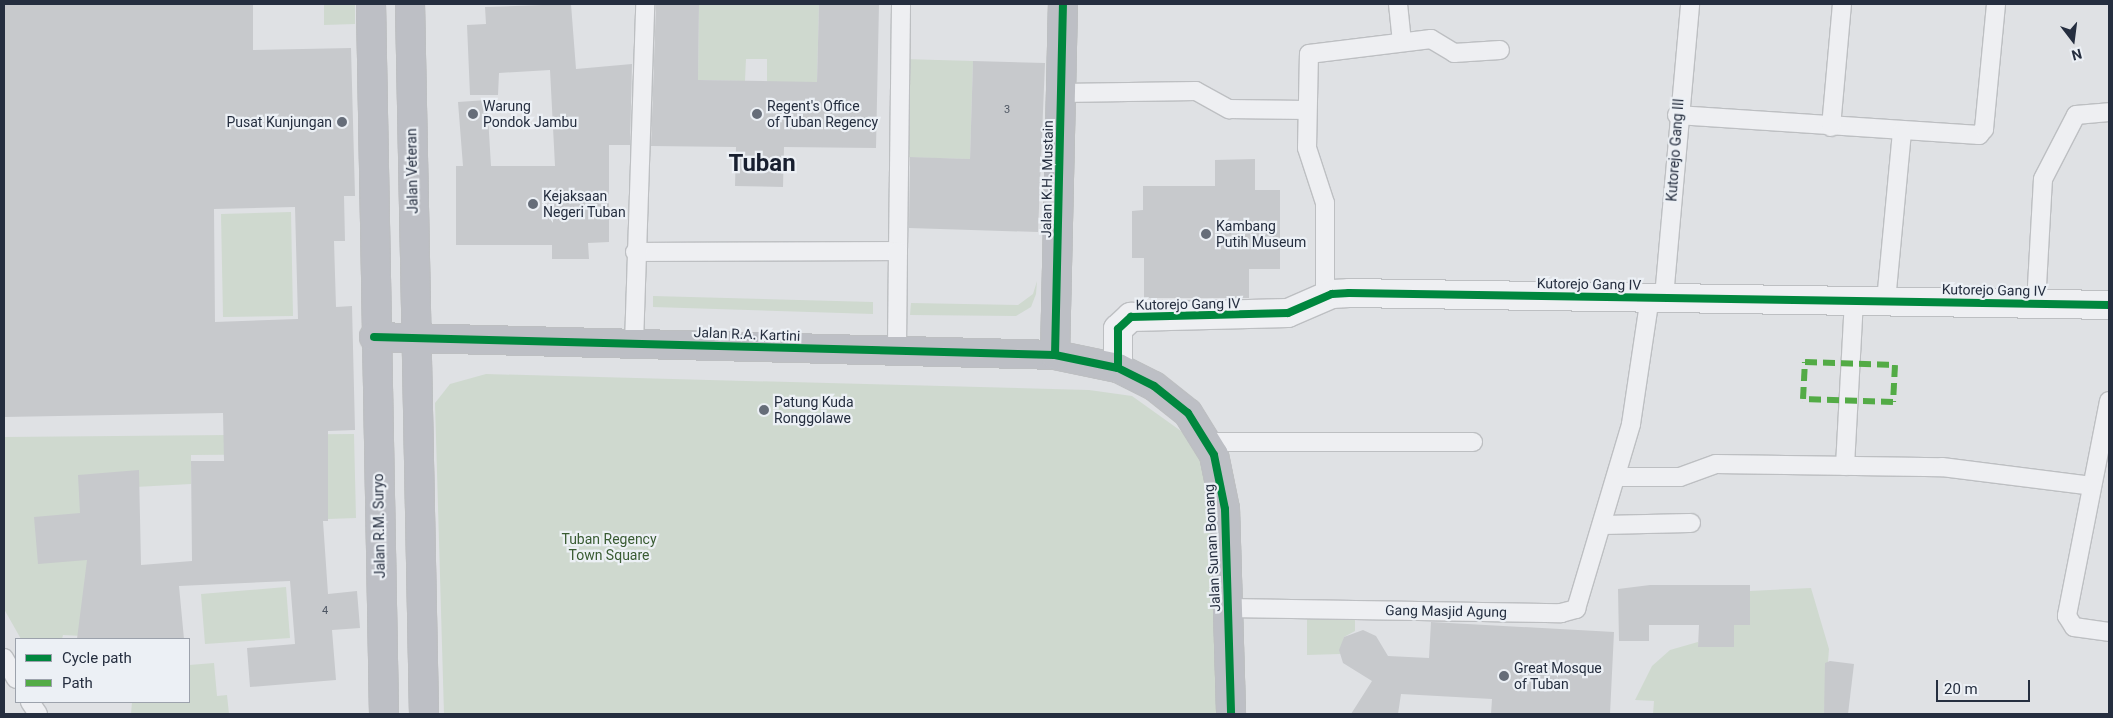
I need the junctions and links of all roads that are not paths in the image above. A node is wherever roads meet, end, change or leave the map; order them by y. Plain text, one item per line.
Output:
1 (371, 4) edge
2 (410, 4) edge
3 (645, 4) edge
4 (901, 4) edge
5 (1063, 4) edge
6 (1398, 4) edge
7 (1690, 4) edge
8 (1842, 4) edge
9 (1996, 4) edge
10 (1402, 42) junction
11 (1500, 50) dead end
12 (1061, 93) junction
13 (1307, 110) junction
14 (2109, 112) edge
15 (1677, 115) junction
16 (1831, 126) junction
17 (1902, 131) junction
18 (635, 252) junction
19 (898, 252) junction
20 (1325, 297) junction
21 (1657, 297) junction
22 (1854, 301) junction
23 (1886, 301) junction
24 (2036, 304) junction
25 (2109, 305) edge
26 (374, 337) junction
27 (414, 339) junction
28 (634, 344) junction
29 (897, 350) junction
30 (1055, 354) junction
31 (1118, 368) junction
32 (2109, 401) edge
33 (1209, 442) junction
34 (1473, 442) dead end
35 (1845, 466) junction
36 (1616, 476) junction
37 (2092, 486) junction
38 (1691, 523) dead end
39 (1602, 525) junction
40 (1228, 608) junction
41 (2109, 632) edge
42 (4, 658) edge
43 (15, 677) edge
44 (31, 703) edge
45 (38, 714) edge
46 (384, 714) edge
47 (424, 714) edge
48 (1231, 714) edge

1 - 26 street
2 - 27 street, Jalan Veteran
3 - 18 lane
4 - 19 lane
5 - 12 street, Jalan K.H. Mustain
6 - 10 lane
7 - 15 lane, Kutorejo Gang III
8 - 16 lane
9 - 17 lane
10 - 11 lane
10 - 13 lane
12 - 13 lane
12 - 30 street, Jalan K.H. Mustain
13 - 20 lane
14 - 24 lane
15 - 16 lane
15 - 21 lane, Kutorejo Gang III
16 - 17 lane
17 - 23 lane
18 - 19 lane
18 - 28 lane
19 - 29 lane
20 - 21 street, Kutorejo Gang IV
20 - 31 street, Kutorejo Gang IV
21 - 22 street, Kutorejo Gang IV
21 - 36 lane, Kutorejo Gang III
22 - 23 street, Kutorejo Gang IV
22 - 35 lane
23 - 24 street, Kutorejo Gang IV
24 - 25 street, Kutorejo Gang IV
26 - 27 street, Jalan R.A. Kartini
26 - 46 street, Jalan R.M. Suryo
27 - 28 street, Jalan R.A. Kartini
27 - 47 street
28 - 29 street, Jalan R.A. Kartini
29 - 30 street, Jalan R.A. Kartini
30 - 31 street, Jalan R.A. Kartini
31 - 33 street, Jalan Sunan Bonang
32 - 37 lane
33 - 34 lane
33 - 40 street, Jalan Sunan Bonang
35 - 36 lane
35 - 37 lane
36 - 39 lane, Gang Masjid Agung
37 - 41 lane
38 - 39 lane
39 - 40 lane, Gang Masjid Agung
40 - 48 street, Jalan Sunan Bonang
42 - 43 lane
44 - 45 lane

